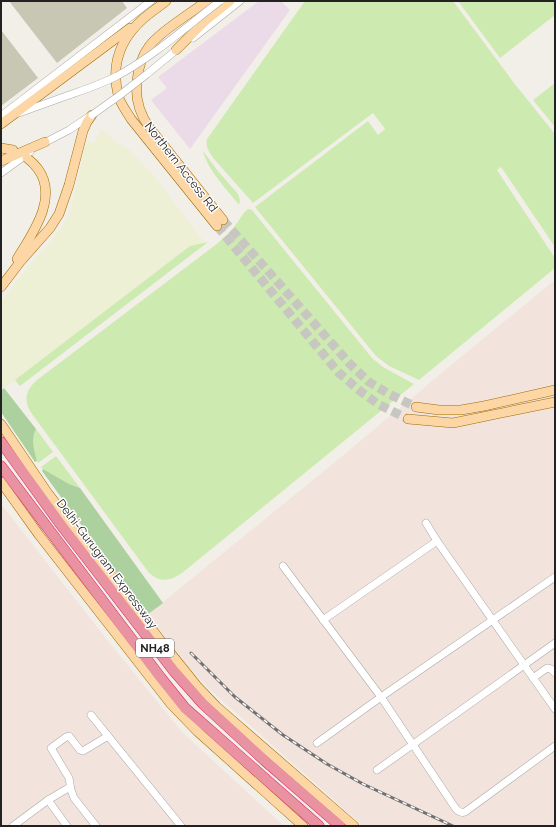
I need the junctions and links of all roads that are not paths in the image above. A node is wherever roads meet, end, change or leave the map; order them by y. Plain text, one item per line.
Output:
1 (151, 1) edge
2 (166, 1) edge
3 (207, 1) edge
4 (220, 1) edge
5 (230, 1) edge
6 (240, 1) edge
7 (144, 18) junction
8 (176, 50) junction
9 (92, 115) junction
10 (1, 116) edge
11 (12, 116) junction
12 (1, 124) edge
13 (45, 142) junction
14 (1, 148) edge
15 (13, 150) dead end
16 (27, 158) dead end
17 (1, 161) edge
18 (1, 173) edge
19 (1, 286) edge
20 (555, 390) edge
21 (555, 402) edge
22 (416, 407) tunnel mouth
23 (408, 419) tunnel mouth
24 (1, 424) edge
25 (1, 442) edge
26 (1, 466) edge
27 (1, 482) edge
28 (426, 523) dead end
29 (437, 542) junction
30 (283, 566) dead end
31 (555, 577) edge
32 (323, 620) junction
33 (492, 620) junction
34 (555, 643) edge
35 (523, 665) junction
36 (555, 673) edge
37 (533, 678) junction
38 (381, 697) junction
39 (555, 710) edge
40 (91, 715) dead end
41 (108, 736) junction
42 (317, 743) dead end
43 (412, 744) junction
44 (555, 746) edge
45 (377, 770) dead end
46 (70, 787) junction
47 (48, 800) junction
48 (300, 825) edge
49 (14, 826) edge
50 (66, 826) edge
51 (96, 826) edge
52 (181, 826) edge
53 (319, 826) edge
54 (340, 826) edge
55 (354, 826) edge

1 - 10 street
2 - 7 main road, Northern Access Rd
3 - 7 main road, Northern Access Rd
4 - 11 street, bridge
5 - 8 main road
6 - 8 street
7 - 11 main road
8 - 9 street, bridge
9 - 13 street
9 - 19 main road
11 - 12 main road
13 - 17 main road
13 - 18 street
14 - 15 main road
16 - 19 main road
20 - 22 main road
21 - 23 main road
24 - 55 main road
25 - 54 highway, Delhi-Gurugram Expressway / NH48
26 - 53 highway, Delhi-Gurugram Expressway / NH48
27 - 48 main road
28 - 29 street
29 - 32 street
29 - 33 street
30 - 32 street
31 - 33 street
32 - 38 street
33 - 35 street
33 - 38 street
34 - 35 street
35 - 37 street
35 - 43 street
36 - 37 street
37 - 39 street
38 - 42 street
38 - 43 street
40 - 41 street
41 - 46 street
41 - 52 street
43 - 44 street
43 - 45 street
46 - 47 street
46 - 51 street
47 - 49 street
47 - 50 street

